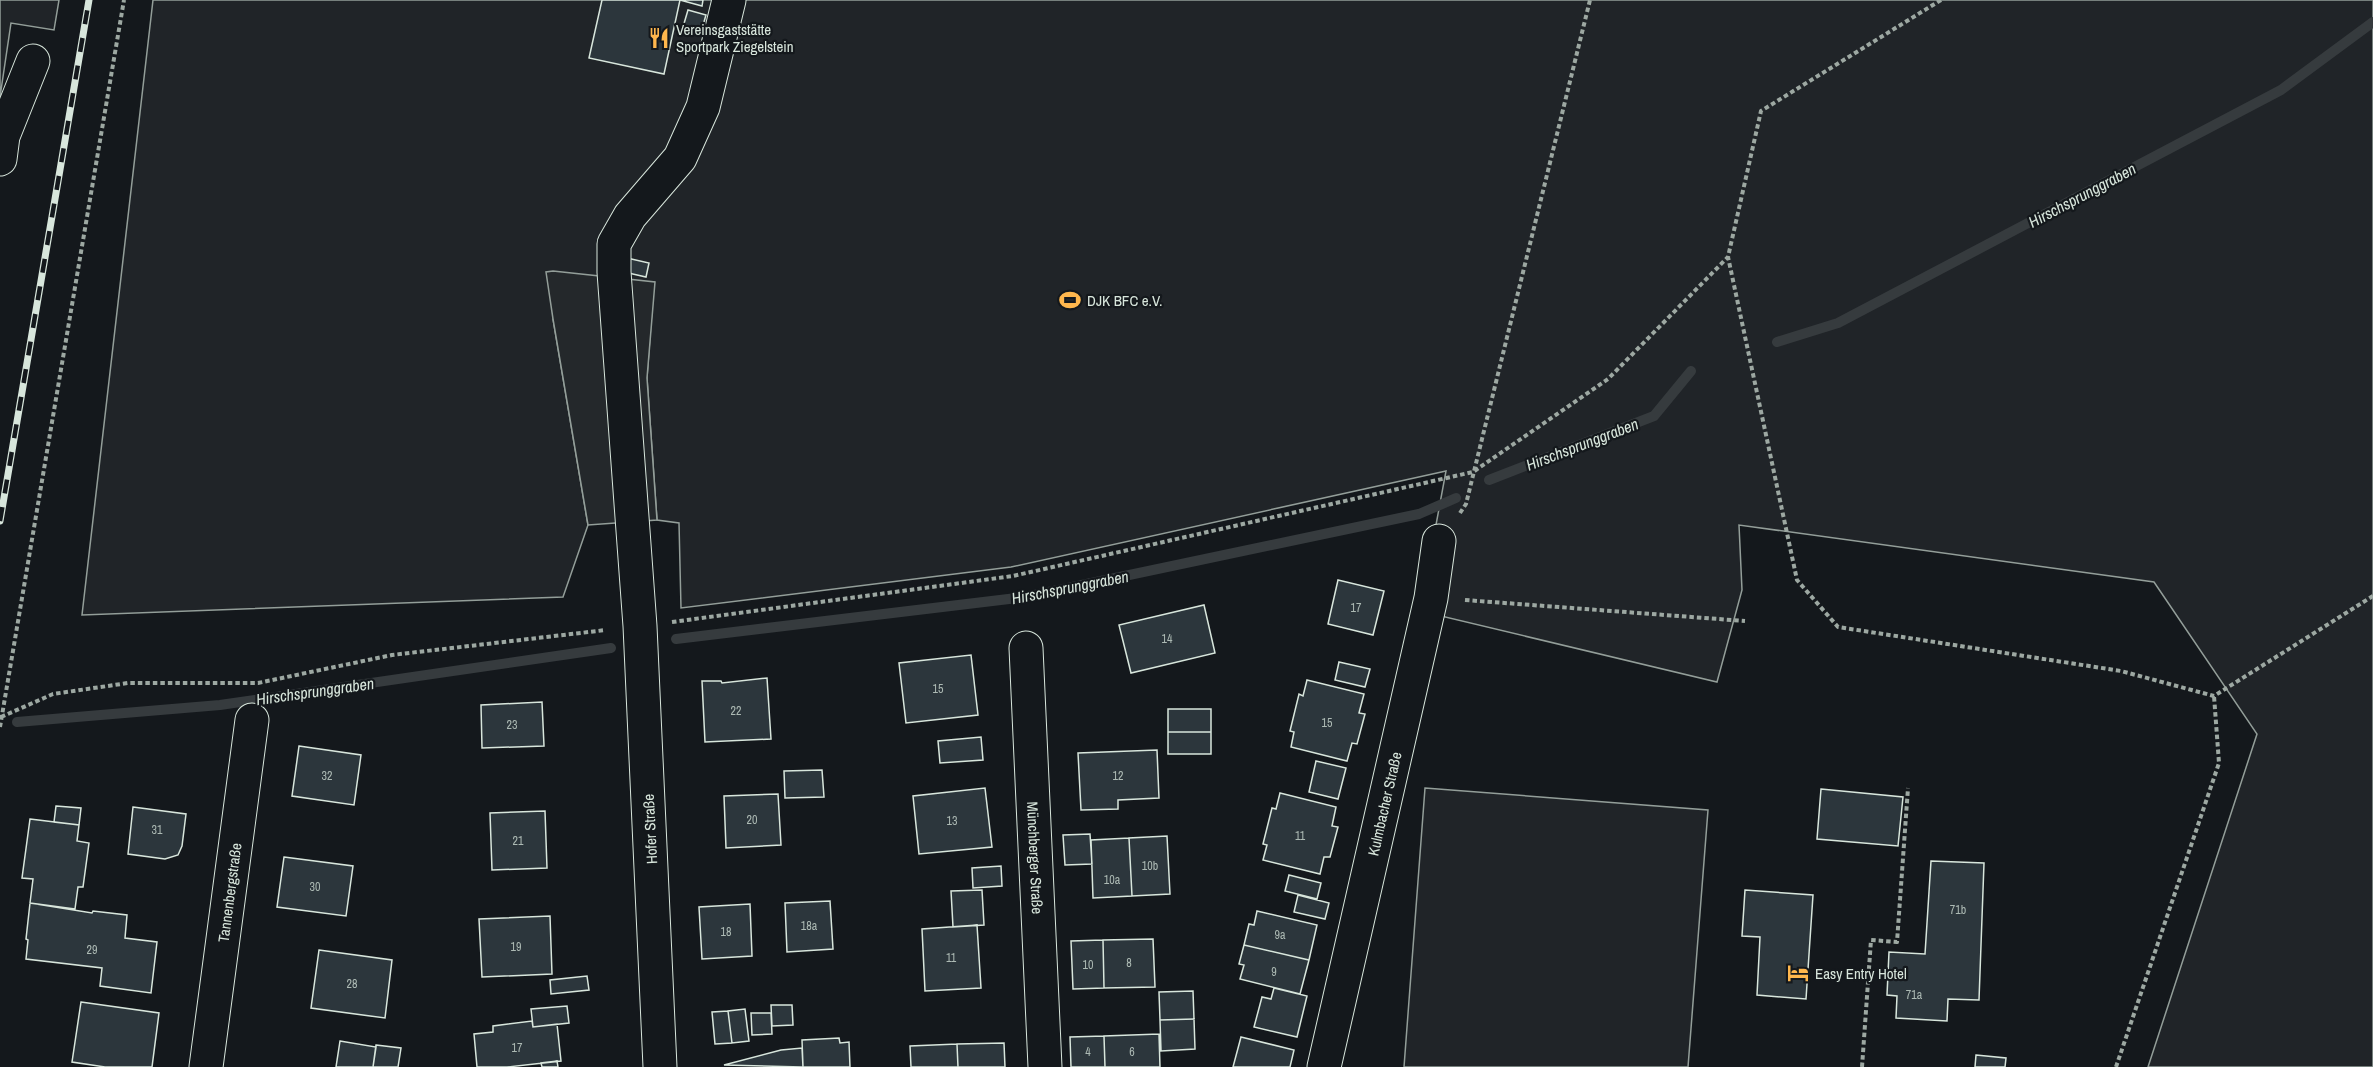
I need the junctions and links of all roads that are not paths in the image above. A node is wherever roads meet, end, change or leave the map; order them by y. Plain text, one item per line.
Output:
1 (729, 0) edge
2 (33, 61) dead end
3 (0, 159) edge
4 (1439, 541) road end
5 (1026, 648) dead end
6 (252, 720) dead end
7 (206, 1067) edge
8 (660, 1067) edge
9 (1045, 1067) edge
10 (1323, 1067) edge

1 - 8 street, Hofer Straße
2 - 3 street
4 - 10 street, Kulmbacher Straße
5 - 9 street, Münchberger Straße
6 - 7 street, Tannenbergstraße

